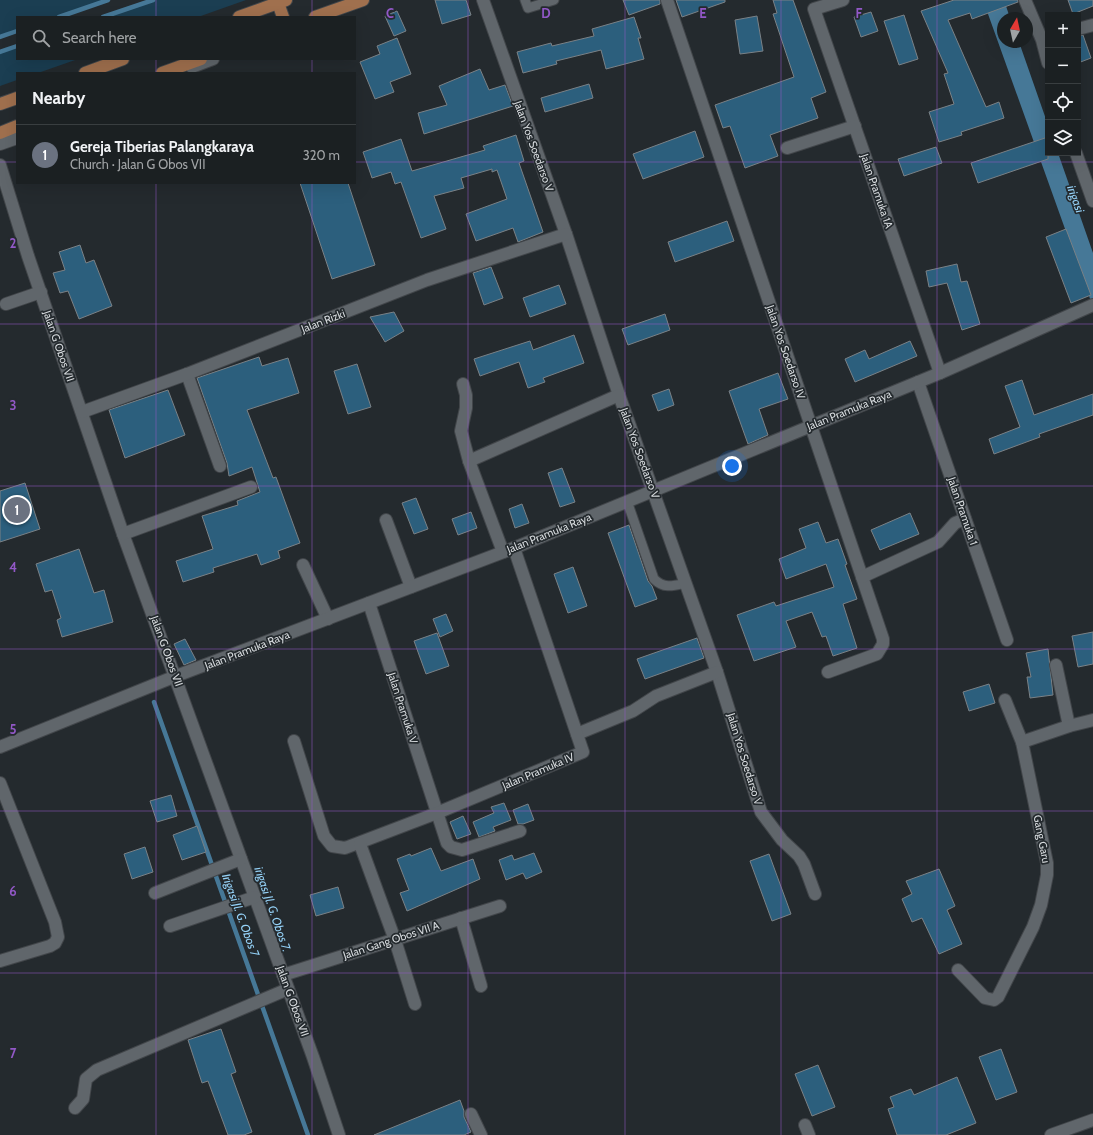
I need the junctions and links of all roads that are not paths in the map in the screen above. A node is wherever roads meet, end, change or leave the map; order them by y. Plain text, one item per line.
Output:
1 (363, 0) edge
2 (483, 0) edge
3 (525, 0) edge
4 (554, 0) edge
5 (668, 0) edge
6 (843, 0) edge
7 (1025, 0) edge
8 (282, 1) edge
9 (242, 16) edge
10 (283, 16) edge
11 (319, 16) edge
12 (1093, 25) edge
13 (1081, 28) edge
14 (1045, 39) edge
15 (121, 60) edge
16 (198, 60) edge
17 (210, 60) edge
18 (88, 72) edge
19 (165, 72) edge
20 (180, 72) edge
21 (16, 98) edge
22 (0, 104) edge
23 (16, 126) edge
24 (855, 126) junction
25 (0, 132) edge
26 (16, 138) edge
27 (0, 144) edge
28 (787, 148) dead end
29 (1077, 156) edge
30 (0, 165) edge
31 (1093, 201) edge
32 (566, 234) junction
33 (41, 292) junction
34 (6, 304) dead end
35 (1093, 305) edge
36 (940, 373) junction
37 (187, 374) junction
38 (918, 382) junction
39 (463, 384) dead end
40 (619, 395) junction
41 (82, 412) junction
42 (811, 426) junction
43 (469, 460) junction
44 (220, 466) dead end
45 (250, 487) dead end
46 (654, 490) junction
47 (626, 501) junction
48 (965, 519) junction
49 (386, 520) dead end
50 (123, 534) junction
51 (508, 550) junction
52 (303, 565) dead end
53 (862, 577) junction
54 (686, 583) junction
55 (411, 587) junction
56 (369, 603) junction
57 (328, 619) junction
58 (1007, 640) dead end
59 (1056, 665) dead end
60 (717, 672) junction
61 (828, 672) dead end
62 (176, 676) junction
63 (1006, 700) dead end
64 (1093, 720) edge
65 (1069, 726) junction
66 (577, 734) junction
67 (294, 741) dead end
68 (1022, 742) junction
69 (0, 747) edge
70 (0, 783) edge
71 (437, 814) junction
72 (520, 831) dead end
73 (360, 844) junction
74 (241, 859) junction
75 (155, 893) dead end
76 (815, 894) dead end
77 (255, 897) junction
78 (500, 906) dead end
79 (461, 918) junction
80 (170, 926) dead end
81 (395, 940) junction
82 (0, 961) edge
83 (958, 970) dead end
84 (283, 975) junction
85 (481, 986) dead end
86 (288, 989) junction
87 (415, 1004) dead end
88 (76, 1108) dead end
89 (471, 1114) dead end
90 (1093, 1120) edge
91 (339, 1135) edge
92 (481, 1135) edge
93 (1051, 1135) edge

1 - 11 main road
2 - 32 street, Jalan Yos Soedarso V
3 - 4 lane
5 - 42 street, Jalan Yos Soedarso IV
6 - 24 street, Jalan Pramuka 1A
7 - 14 street
8 - 9 main road
8 - 10 main road
12 - 13 street
15 - 18 main road
16 - 19 main road
17 - 20 street
21 - 22 main road
23 - 25 main road
24 - 28 street
24 - 36 street, Jalan Pramuka 1A
26 - 27 street
29 - 31 street
30 - 33 street, Jalan G Obos VII
32 - 37 street, Jalan Rizki
32 - 40 street, Jalan Yos Soedarso V
33 - 34 street
33 - 41 street, Jalan G Obos VII
35 - 36 street, Jalan Pramuka Raya
36 - 38 street, Jalan Pramuka Raya
37 - 41 street, Jalan Rizki
37 - 44 street
38 - 42 street, Jalan Pramuka Raya
38 - 48 street, Jalan Pramuka 1
39 - 43 street, Jalan Pramuka IV
40 - 43 street
40 - 46 street, Jalan Yos Soedarso V
41 - 50 street, Jalan G Obos VII
42 - 46 street, Jalan Pramuka Raya
42 - 53 street, Jalan Yos Soedarso IV
43 - 51 street, Jalan Pramuka IV
45 - 50 street
46 - 47 street, Jalan Pramuka Raya
46 - 54 street, Jalan Yos Soedarso V
47 - 51 street, Jalan Pramuka Raya
47 - 54 lane
48 - 53 street
48 - 58 street, Jalan Pramuka 1
49 - 55 street
50 - 62 street, Jalan G Obos VII
51 - 55 street, Jalan Pramuka Raya
51 - 66 street, Jalan Pramuka IV
52 - 57 street
53 - 61 street, Jalan Yos Soedarso IV
54 - 60 street, Jalan Yos Soedarso V
55 - 56 street, Jalan Pramuka Raya
56 - 57 street, Jalan Pramuka Raya
56 - 71 street, Jalan Pramuka V
57 - 62 street, Jalan Pramuka Raya
59 - 65 street
60 - 66 street
60 - 76 street, Jalan Yos Soedarso V
62 - 69 street, Jalan Pramuka Raya
62 - 74 street, Jalan G Obos VII
63 - 68 street
64 - 65 street
65 - 68 street
66 - 71 street, Jalan Pramuka IV
67 - 73 street, Jalan Pramuka IV
68 - 83 street, Gang Garu
70 - 82 street
71 - 72 street, Jalan Pramuka V
71 - 73 street, Jalan Pramuka IV
73 - 81 street
74 - 75 street
74 - 77 street, Jalan G Obos VII
77 - 80 street
77 - 84 street, Jalan G Obos VII
78 - 79 street, Jalan Gang Obos VII A
79 - 81 street, Jalan Gang Obos VII A
79 - 85 street
81 - 84 street, Jalan Gang Obos VII A
81 - 87 street
84 - 86 street, Jalan G Obos VII
86 - 88 street
86 - 91 street, Jalan G Obos VII
89 - 92 street
90 - 93 street

